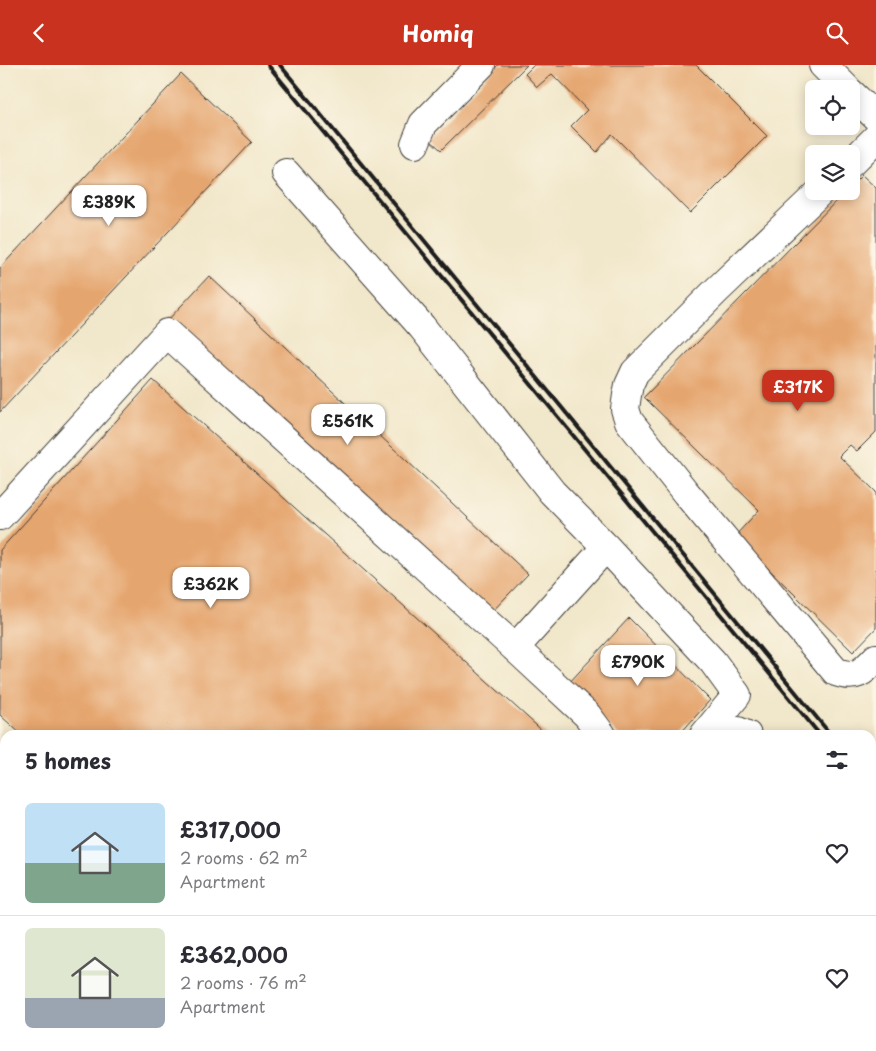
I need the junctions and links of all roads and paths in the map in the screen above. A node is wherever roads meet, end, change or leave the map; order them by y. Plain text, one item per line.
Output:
1 (481, 65) edge
2 (823, 65) edge
3 (838, 80) edge
4 (860, 102) edge
5 (876, 117) edge
6 (415, 144) dead end
7 (286, 173) dead end
8 (812, 200) edge
9 (0, 516) edge
10 (606, 547) junction
11 (515, 648) junction
12 (876, 658) edge
13 (598, 730) edge
14 (708, 730) edge

1 - 6 street
2 - 3 street
4 - 5 street
7 - 10 street
8 - 12 street
9 - 11 street
10 - 11 street
10 - 14 street
11 - 13 street

